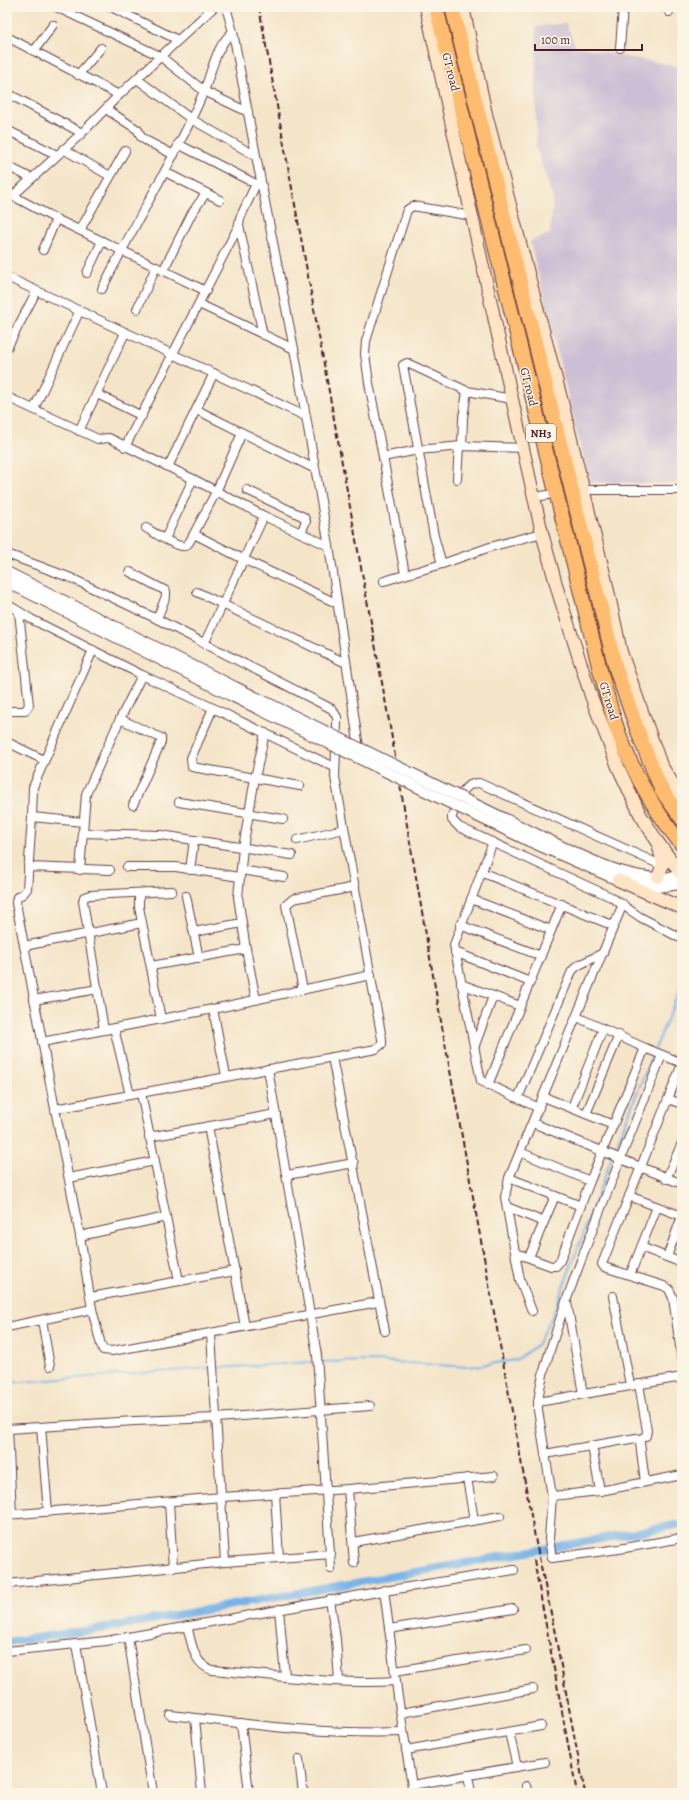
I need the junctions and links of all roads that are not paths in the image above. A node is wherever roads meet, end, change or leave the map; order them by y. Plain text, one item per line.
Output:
1 (56, 7) edge
2 (111, 7) edge
3 (226, 7) edge
4 (426, 7) edge
5 (436, 7) edge
6 (452, 7) edge
7 (463, 7) edge
8 (623, 7) edge
9 (211, 8) edge
10 (53, 24) dead end
11 (233, 32) junction
12 (7, 37) edge
13 (178, 40) junction
14 (101, 48) dead end
15 (620, 48) dead end
16 (34, 51) junction
17 (160, 56) junction
18 (78, 75) junction
19 (137, 79) junction
20 (204, 91) junction
21 (7, 94) edge
22 (119, 95) junction
23 (106, 109) junction
24 (248, 112) junction
25 (191, 119) junction
26 (7, 130) edge
27 (82, 133) junction
28 (178, 144) junction
29 (125, 150) dead end
30 (60, 152) junction
31 (174, 155) junction
32 (256, 156) junction
33 (7, 166) edge
34 (165, 172) junction
35 (110, 176) junction
36 (31, 178) junction
37 (206, 193) junction
38 (10, 199) edge
39 (220, 200) dead end
40 (472, 216) junction
41 (56, 219) junction
42 (239, 225) junction
43 (80, 230) junction
44 (102, 241) junction
45 (43, 250) dead end
46 (121, 250) junction
47 (160, 269) junction
48 (87, 273) dead end
49 (7, 277) edge
50 (102, 288) dead end
51 (206, 291) junction
52 (36, 292) junction
53 (199, 304) junction
54 (137, 309) dead end
55 (79, 312) junction
56 (125, 333) junction
57 (263, 335) junction
58 (7, 348) edge
59 (294, 349) junction
60 (173, 354) junction
61 (214, 372) junction
62 (466, 391) junction
63 (97, 394) junction
64 (7, 398) edge
65 (512, 399) junction
66 (34, 409) junction
67 (197, 410) junction
68 (142, 416) junction
69 (305, 416) junction
70 (79, 431) junction
71 (242, 433) junction
72 (460, 446) junction
73 (125, 447) junction
74 (523, 448) junction
75 (418, 450) junction
76 (383, 457) junction
77 (168, 468) junction
78 (315, 469) junction
79 (193, 479) junction
80 (457, 479) dead end
81 (247, 490) dead end
82 (580, 490) junction
83 (682, 490) edge
84 (216, 492) junction
85 (548, 495) dead end
86 (534, 497) junction
87 (264, 516) junction
88 (146, 528) dead end
89 (301, 533) junction
90 (542, 533) junction
91 (194, 534) junction
92 (164, 539) junction
93 (329, 546) junction
94 (7, 554) edge
95 (244, 559) junction
96 (442, 564) junction
97 (7, 572) edge
98 (130, 572) dead end
99 (405, 574) junction
100 (384, 581) dead end
101 (7, 582) edge
102 (197, 592) dead end
103 (336, 603) junction
104 (7, 604) edge
105 (223, 604) junction
106 (19, 612) junction
107 (156, 619) junction
108 (204, 644) junction
109 (93, 650) junction
110 (346, 663) junction
111 (142, 675) junction
112 (233, 691) junction
113 (213, 708) junction
114 (7, 712) edge
115 (120, 719) junction
116 (265, 733) junction
117 (9, 743) dead end
118 (359, 748) junction
119 (44, 760) junction
120 (334, 768) junction
121 (254, 778) junction
122 (300, 786) dead end
123 (682, 798) edge
124 (179, 802) dead end
125 (133, 805) dead end
126 (249, 812) junction
127 (32, 817) junction
128 (283, 819) dead end
129 (682, 819) edge
130 (83, 822) junction
131 (344, 829) junction
132 (82, 833) junction
133 (532, 837) junction
134 (194, 840) junction
135 (297, 840) dead end
136 (657, 841) junction
137 (493, 842) junction
138 (682, 846) edge
139 (243, 848) junction
140 (292, 855) dead end
141 (28, 867) junction
142 (127, 867) dead end
143 (80, 870) junction
144 (110, 870) dead end
145 (190, 870) junction
146 (481, 872) junction
147 (661, 872) junction
148 (240, 874) junction
149 (682, 875) edge
150 (284, 877) dead end
151 (618, 880) junction
152 (682, 884) edge
153 (355, 887) junction
154 (172, 891) dead end
155 (139, 893) junction
156 (186, 896) dead end
157 (471, 899) junction
158 (562, 904) junction
159 (623, 904) junction
160 (682, 908) edge
161 (242, 922) junction
162 (142, 923) junction
163 (460, 925) junction
164 (614, 926) junction
165 (551, 930) junction
166 (194, 932) junction
167 (89, 934) junction
168 (682, 939) edge
169 (24, 946) junction
170 (246, 949) junction
171 (455, 952) junction
172 (603, 953) junction
173 (541, 956) junction
174 (198, 958) junction
175 (151, 966) junction
176 (371, 975) junction
177 (530, 982) junction
178 (461, 984) junction
179 (98, 989) junction
180 (303, 990) junction
181 (493, 996) junction
182 (34, 1000) junction
183 (256, 1000) junction
184 (520, 1006) junction
185 (214, 1009) junction
186 (577, 1017) junction
187 (161, 1019) junction
188 (114, 1028) junction
189 (603, 1029) junction
190 (104, 1030) junction
191 (619, 1036) junction
192 (42, 1042) junction
193 (474, 1049) junction
194 (647, 1049) junction
195 (661, 1054) junction
196 (332, 1057) junction
197 (681, 1068) edge
198 (268, 1069) junction
199 (226, 1076) junction
200 (488, 1085) junction
201 (141, 1092) junction
202 (130, 1095) junction
203 (544, 1097) junction
204 (518, 1098) junction
205 (668, 1099) junction
206 (682, 1104) edge
207 (572, 1107) junction
208 (539, 1108) junction
209 (54, 1109) junction
210 (276, 1114) junction
211 (586, 1114) junction
212 (533, 1123) junction
213 (614, 1125) junction
214 (208, 1126) junction
215 (149, 1137) junction
216 (681, 1147) edge
217 (520, 1152) junction
218 (605, 1153) junction
219 (618, 1159) junction
220 (155, 1162) junction
221 (354, 1163) junction
222 (640, 1168) junction
223 (287, 1175) junction
224 (69, 1178) junction
225 (509, 1178) junction
226 (666, 1179) junction
227 (590, 1181) junction
228 (682, 1184) edge
229 (555, 1196) junction
230 (629, 1196) junction
231 (581, 1206) junction
232 (507, 1207) junction
233 (657, 1207) junction
234 (682, 1216) edge
235 (166, 1217) junction
236 (544, 1222) junction
237 (80, 1236) junction
238 (641, 1247) junction
239 (516, 1253) junction
240 (529, 1257) junction
241 (667, 1258) junction
242 (682, 1263) edge
243 (234, 1271) junction
244 (630, 1275) junction
245 (179, 1281) junction
246 (91, 1296) junction
247 (613, 1296) dead end
248 (567, 1301) junction
249 (378, 1302) junction
250 (92, 1309) junction
251 (532, 1311) dead end
252 (310, 1313) junction
253 (42, 1320) junction
254 (7, 1326) edge
255 (245, 1327) junction
256 (385, 1331) dead end
257 (211, 1334) junction
258 (682, 1360) edge
259 (50, 1366) dead end
260 (682, 1377) edge
261 (639, 1384) junction
262 (630, 1385) junction
263 (583, 1394) junction
264 (538, 1402) junction
265 (370, 1406) dead end
266 (322, 1410) junction
267 (217, 1418) junction
268 (41, 1426) junction
269 (7, 1429) edge
270 (638, 1440) junction
271 (592, 1446) junction
272 (545, 1454) junction
273 (682, 1475) edge
274 (494, 1476) dead end
275 (467, 1478) junction
276 (645, 1482) junction
277 (348, 1489) junction
278 (325, 1490) junction
279 (600, 1491) junction
280 (275, 1493) junction
281 (552, 1496) junction
282 (222, 1497) junction
283 (169, 1502) junction
284 (48, 1512) junction
285 (9, 1515) edge
286 (500, 1516) dead end
287 (474, 1520) junction
288 (682, 1538) edge
289 (353, 1542) junction
290 (330, 1554) junction
291 (279, 1558) junction
292 (225, 1562) junction
293 (354, 1563) dead end
294 (173, 1568) junction
295 (331, 1569) dead end
296 (514, 1570) dead end
297 (7, 1584) edge
298 (384, 1590) junction
299 (330, 1600) junction
300 (279, 1609) junction
301 (513, 1610) dead end
302 (187, 1626) junction
303 (389, 1629) junction
304 (128, 1637) junction
305 (76, 1644) junction
306 (526, 1650) dead end
307 (7, 1651) edge
308 (395, 1671) junction
309 (285, 1676) junction
310 (339, 1681) junction
311 (396, 1681) junction
312 (532, 1689) dead end
313 (400, 1713) junction
314 (170, 1715) dead end
315 (194, 1718) junction
316 (241, 1723) junction
317 (541, 1726) dead end
318 (403, 1732) junction
319 (509, 1732) junction
320 (406, 1750) junction
321 (299, 1759) dead end
322 (545, 1762) dead end
323 (517, 1767) junction
324 (468, 1775) junction
325 (412, 1789) edge
326 (102, 1793) edge
327 (154, 1793) edge
328 (202, 1793) edge
329 (249, 1793) edge
330 (306, 1793) edge
331 (471, 1793) edge

1 - 17 street
2 - 13 street
3 - 11 street
4 - 40 main road
5 - 138 highway, GT road / NH3
6 - 129 highway, GT road / NH3
7 - 82 main road
8 - 15 street
9 - 13 street
10 - 16 street
11 - 20 street
11 - 24 street
12 - 16 street
13 - 17 street
14 - 18 street
16 - 18 street
17 - 19 street
17 - 20 street
18 - 22 street
19 - 22 street
19 - 25 street
20 - 24 street
20 - 25 street
21 - 27 street
22 - 23 street
23 - 27 street
23 - 31 street
24 - 32 street
25 - 28 street
25 - 32 street
26 - 30 street
27 - 30 street
28 - 31 street
28 - 42 street
29 - 35 street
30 - 35 street
30 - 36 street
31 - 34 street
32 - 59 street
33 - 36 street
34 - 37 street
34 - 46 street
35 - 43 street
36 - 38 street
37 - 39 street
37 - 47 street
38 - 41 street
40 - 65 main road
40 - 76 street
41 - 43 street
41 - 45 street
42 - 51 street
42 - 57 street
43 - 44 street
44 - 46 street
44 - 48 street
46 - 47 street
46 - 50 street
47 - 51 street
47 - 54 street
49 - 52 street
51 - 53 street
52 - 55 street
52 - 58 street
53 - 57 street
53 - 60 street
55 - 56 street
55 - 66 street
56 - 60 street
56 - 63 street
57 - 59 street
59 - 69 street
60 - 61 street
60 - 68 street
61 - 67 street
61 - 69 street
62 - 65 street
62 - 72 street
62 - 75 street
63 - 68 street
63 - 70 street
64 - 66 street
65 - 74 main road
66 - 70 street
67 - 71 street
67 - 77 street
68 - 73 street
69 - 78 street
70 - 73 street
71 - 78 street
71 - 84 street
72 - 74 street
72 - 75 street
72 - 80 street
73 - 77 street
74 - 86 main road
75 - 76 street
75 - 96 street
76 - 99 street
77 - 79 street
78 - 93 street
79 - 84 street
79 - 92 street
81 - 89 street
82 - 83 street
82 - 123 main road
84 - 87 street
84 - 91 street
85 - 86 street
86 - 90 main road
87 - 89 street
87 - 95 street
88 - 92 street
89 - 93 street
90 - 96 street
90 - 136 main road
91 - 92 street
91 - 95 street
93 - 103 street
94 - 107 street
95 - 103 street
95 - 105 street
96 - 99 street
97 - 112 street
98 - 107 street
99 - 100 street
101 - 112 street
102 - 105 street
103 - 110 street
104 - 106 street
105 - 108 street
105 - 110 street
106 - 109 street
106 - 114 street
107 - 108 street
108 - 120 street
109 - 111 street
109 - 119 street
110 - 118 street
111 - 113 street
111 - 115 street
112 - 118 street, bridge
112 - 133 street, bridge
113 - 116 street
113 - 121 street
115 - 125 street
115 - 130 street
116 - 120 street
116 - 121 street
117 - 119 street
118 - 133 street, bridge
119 - 127 street
120 - 131 street
121 - 122 street
121 - 126 street
124 - 126 street
126 - 128 street
126 - 139 street
127 - 130 street
127 - 141 street
130 - 132 street
131 - 135 street
131 - 153 street
132 - 134 street
132 - 143 street
133 - 147 street
133 - 151 street
134 - 139 street
134 - 145 street
136 - 147 main road
136 - 149 main road
137 - 146 street
137 - 147 street
137 - 159 street
139 - 140 street
139 - 148 street
141 - 143 street
141 - 169 street
142 - 145 street
143 - 144 street
145 - 148 street
146 - 157 street
146 - 158 street
147 - 149 street
148 - 150 street
148 - 161 street
151 - 152 street
151 - 160 main road
153 - 176 street
153 - 180 street
154 - 155 street
155 - 162 street
155 - 167 street
156 - 166 street
157 - 163 street
157 - 165 street
158 - 164 street
158 - 165 street
159 - 164 street
159 - 168 street
161 - 166 street
161 - 170 street
162 - 167 street
162 - 175 street
163 - 171 street
163 - 173 street
164 - 172 street
165 - 173 street
166 - 174 street
167 - 169 street
167 - 179 street
169 - 182 street
170 - 174 street
170 - 183 street
171 - 177 street
171 - 178 street
172 - 186 street
172 - 204 street
173 - 177 street
174 - 175 street
175 - 187 street
176 - 180 street
176 - 196 street
177 - 184 street
178 - 181 street
178 - 193 street
179 - 182 street
179 - 190 street
180 - 183 street
181 - 184 street
181 - 193 street
182 - 192 street
183 - 185 street
184 - 200 street
185 - 187 street
185 - 199 street
186 - 189 street
186 - 203 street
187 - 188 street
188 - 190 street
188 - 202 street
189 - 191 street
189 - 207 street
190 - 192 street
191 - 194 street
191 - 211 street
192 - 209 street
193 - 200 street
194 - 195 street
194 - 213 street
195 - 197 street
195 - 219 street
196 - 198 street
196 - 221 street
197 - 205 street
198 - 199 street
198 - 210 street
199 - 201 street
200 - 204 street
201 - 202 street
201 - 215 street
202 - 209 street
203 - 207 street
203 - 208 street
204 - 208 street
205 - 206 street
205 - 222 street
207 - 211 street
208 - 212 street
209 - 224 street
210 - 214 street
210 - 223 street
211 - 213 street
212 - 217 street
212 - 218 street
213 - 218 street
214 - 215 street
214 - 243 street
215 - 220 street
216 - 226 street
217 - 225 street
217 - 227 street
218 - 219 street
218 - 227 street
219 - 222 street
219 - 248 street
220 - 224 street
220 - 235 street
221 - 223 street
221 - 249 street
222 - 226 street
222 - 230 street
223 - 252 street
224 - 237 street
225 - 229 street
225 - 232 street
226 - 228 street
227 - 231 street
229 - 231 street
229 - 236 street
230 - 233 street
230 - 244 street
231 - 240 street
232 - 236 street
232 - 239 street
233 - 234 street
233 - 238 street
234 - 241 street
235 - 237 street
235 - 245 street
236 - 240 street
237 - 246 street
238 - 241 street
238 - 244 street
239 - 240 street
239 - 251 street
241 - 242 street
243 - 245 street
243 - 255 street
244 - 258 street
245 - 246 street
246 - 250 street
247 - 262 street
248 - 263 street
248 - 264 street
249 - 252 street
249 - 256 street
250 - 253 street
250 - 257 street
252 - 255 street
252 - 266 street
253 - 254 street
253 - 259 street
255 - 257 street
257 - 267 street
260 - 261 street
261 - 262 street
261 - 270 street
262 - 263 street
263 - 264 street
264 - 272 street
265 - 266 street
266 - 267 street
266 - 278 street
267 - 268 street
267 - 282 street
268 - 269 street
268 - 284 street
269 - 285 street
270 - 271 street
270 - 276 street
271 - 272 street
271 - 279 street
272 - 281 street
273 - 276 street
274 - 275 street
275 - 277 street
275 - 287 street
276 - 279 street
277 - 278 street
277 - 289 street
278 - 280 street
278 - 290 street
279 - 281 street
280 - 282 street
280 - 291 street
281 - 288 street
282 - 283 street
282 - 292 street
283 - 284 street
283 - 294 street
284 - 285 street
286 - 287 street
287 - 289 street
289 - 293 street
290 - 291 street
290 - 295 street
291 - 292 street
292 - 294 street
294 - 297 street
296 - 298 street
298 - 299 street
298 - 303 street
299 - 300 street
299 - 310 street
300 - 302 street
300 - 309 street
301 - 303 street
302 - 304 street
302 - 309 street
303 - 308 street
304 - 305 street
304 - 327 street
305 - 307 street
305 - 326 street
306 - 308 street
308 - 311 street
309 - 310 street
310 - 311 street
311 - 313 street
312 - 313 street
313 - 318 street
314 - 315 street
315 - 316 street
315 - 328 street
316 - 318 street
316 - 329 street
317 - 319 street
318 - 320 street
319 - 320 street
319 - 323 street
320 - 325 street
321 - 330 street
322 - 323 street
323 - 324 street
324 - 325 street
324 - 331 street

